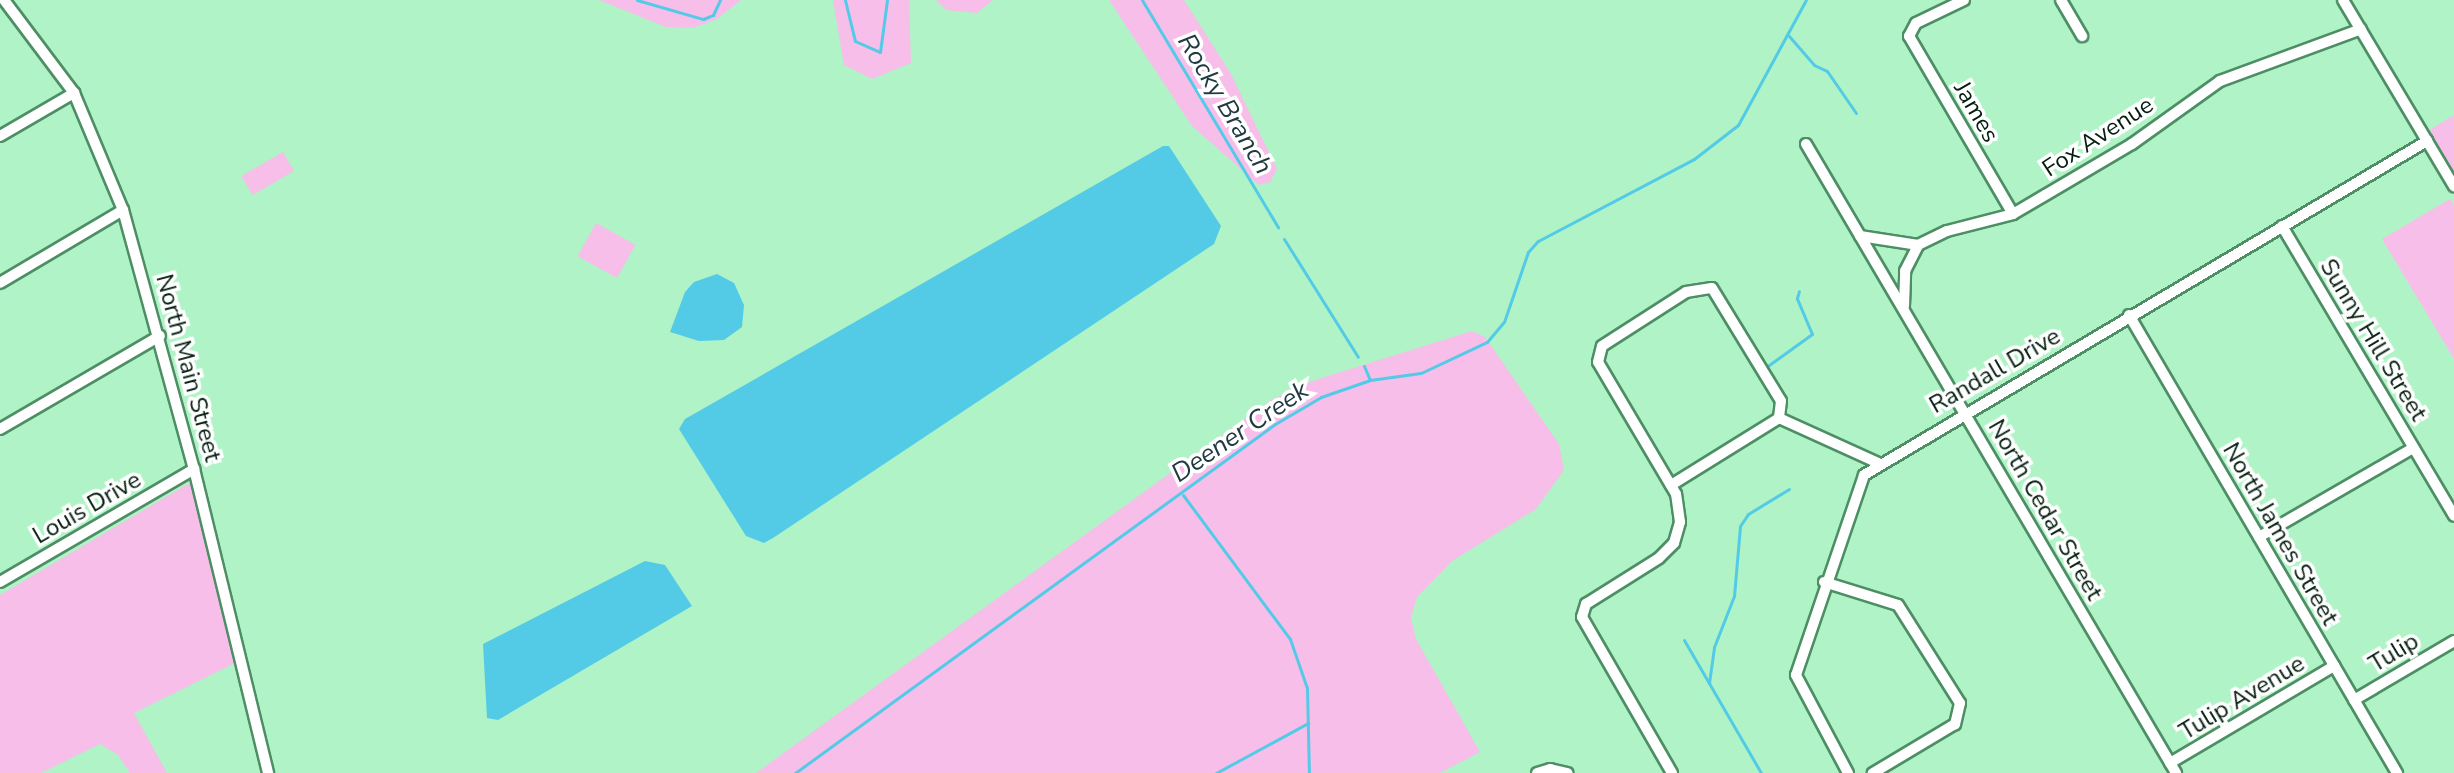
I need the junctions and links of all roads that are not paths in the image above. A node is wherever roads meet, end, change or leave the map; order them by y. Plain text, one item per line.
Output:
1 (4, 0) edge
2 (1964, 0) edge
3 (2061, 0) edge
4 (2343, 0) edge
5 (2361, 29) junction
6 (2082, 36) dead end
7 (74, 93) junction
8 (0, 136) edge
9 (2427, 141) junction
10 (1806, 144) dead end
11 (2454, 186) edge
12 (123, 210) junction
13 (2013, 214) junction
14 (2282, 226) junction
15 (1860, 236) junction
16 (1918, 245) junction
17 (0, 283) edge
18 (1904, 311) junction
19 (2129, 315) junction
20 (160, 336) junction
21 (1964, 412) junction
22 (1779, 418) junction
23 (0, 429) edge
24 (2413, 448) junction
25 (1878, 463) junction
26 (194, 469) junction
27 (1671, 485) junction
28 (2454, 516) edge
29 (2259, 537) junction
30 (0, 582) edge
31 (1824, 582) junction
32 (2454, 641) edge
33 (2334, 666) junction
34 (2354, 700) junction
35 (2173, 768) edge
36 (268, 773) edge
37 (1537, 773) edge
38 (1568, 773) edge
39 (1672, 773) edge
40 (1848, 773) edge
41 (1873, 773) edge
42 (2397, 773) edge

1 - 7 street, North Main Street
2 - 13 street, James
3 - 6 street
4 - 5 street
5 - 9 street
5 - 13 street, Fox Avenue
7 - 8 street
7 - 12 street, North Main Street
9 - 11 street
9 - 14 street, Randall Drive
10 - 15 street, North Cedar Street
12 - 17 street
12 - 20 street, North Main Street
13 - 16 street, Fox Avenue
14 - 19 street, Randall Drive
14 - 24 street, Sunny Hill Street
15 - 16 street
15 - 18 street, North Cedar Street
16 - 18 street
18 - 21 street, North Cedar Street
19 - 21 street, Randall Drive
19 - 29 street, North James Street
20 - 23 street
20 - 26 street, North Main Street
21 - 25 street, Randall Drive
21 - 35 street, North Cedar Street
22 - 25 street
22 - 27 street
22 - 27 street
24 - 28 street, Sunny Hill Street
24 - 29 street
25 - 31 street, Randall Drive
26 - 30 street, Louis Drive
26 - 36 street, North Main Street
27 - 39 street
29 - 33 street, North James Street
31 - 40 street, Randall Drive
31 - 41 street
32 - 34 street, Tulip
33 - 34 street, North James Street
33 - 35 street, Tulip Avenue
34 - 42 street, North James Street
37 - 38 street

